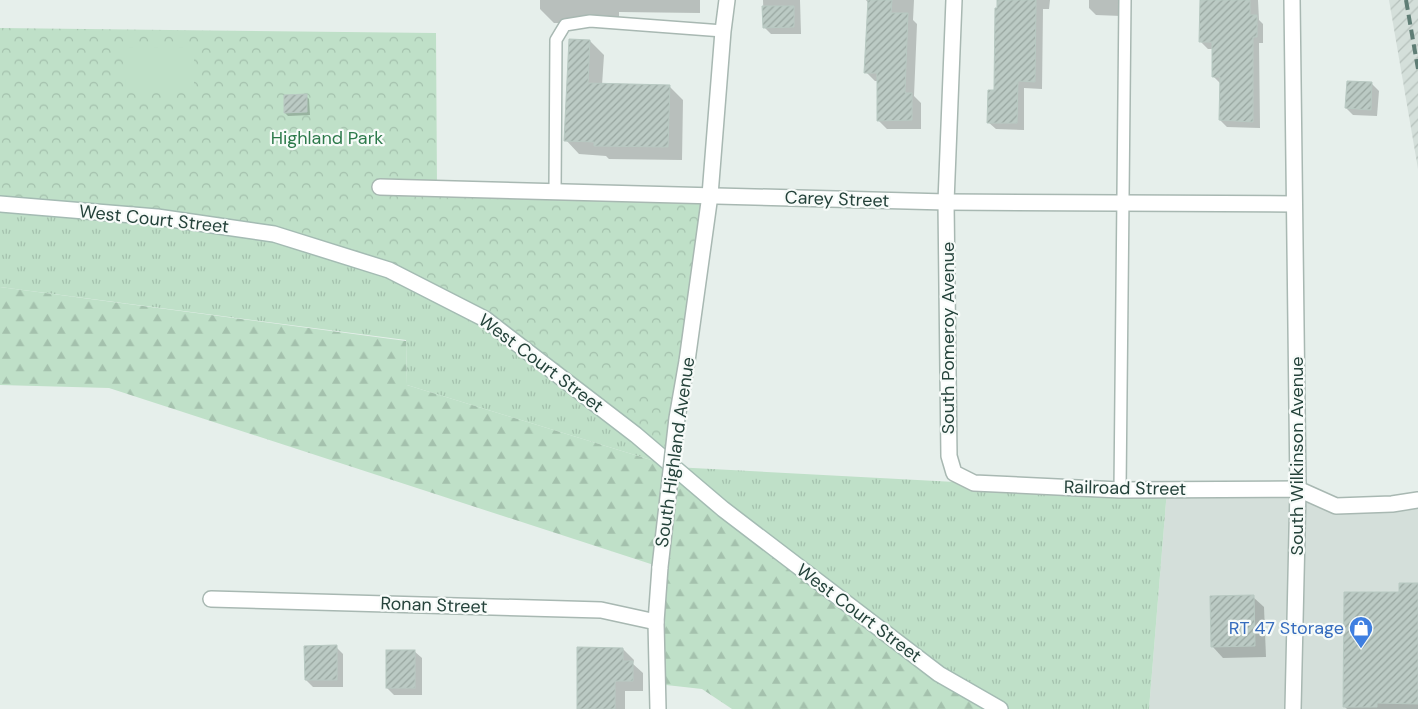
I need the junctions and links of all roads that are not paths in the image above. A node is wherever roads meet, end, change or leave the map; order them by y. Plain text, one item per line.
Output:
1 (727, 0) edge
2 (954, 0) edge
3 (1124, 0) edge
4 (1292, 0) edge
5 (723, 31) junction
6 (380, 187) dead end
7 (554, 191) junction
8 (710, 195) junction
9 (946, 202) junction
10 (1122, 203) junction
11 (0, 204) edge
12 (1294, 204) junction
13 (954, 473) joint
14 (1298, 489) junction
15 (1120, 490) junction
16 (1418, 500) edge
17 (211, 599) dead end
18 (656, 622) junction
19 (658, 709) edge
20 (1000, 709) edge
21 (1293, 709) edge

1 - 5 street, South Highland Avenue
2 - 9 street, South Pomeroy Avenue
3 - 10 lane
4 - 12 street, South Wilkinson Avenue
5 - 7 lane
5 - 8 street, South Highland Avenue
6 - 7 street, Carey Street
7 - 8 street, Carey Street
8 - 9 street, Carey Street
8 - 18 street, South Highland Avenue, bridge
9 - 10 street, Carey Street
9 - 13 street, South Pomeroy Avenue
10 - 12 street, Carey Street
10 - 15 lane
11 - 20 street, West Court Street
12 - 14 street, South Wilkinson Avenue
13 - 15 street, Railroad Street
14 - 15 street, Railroad Street
14 - 16 street
14 - 21 street, South Wilkinson Avenue
17 - 18 street, Ronan Street
18 - 19 street, South Highland Avenue

